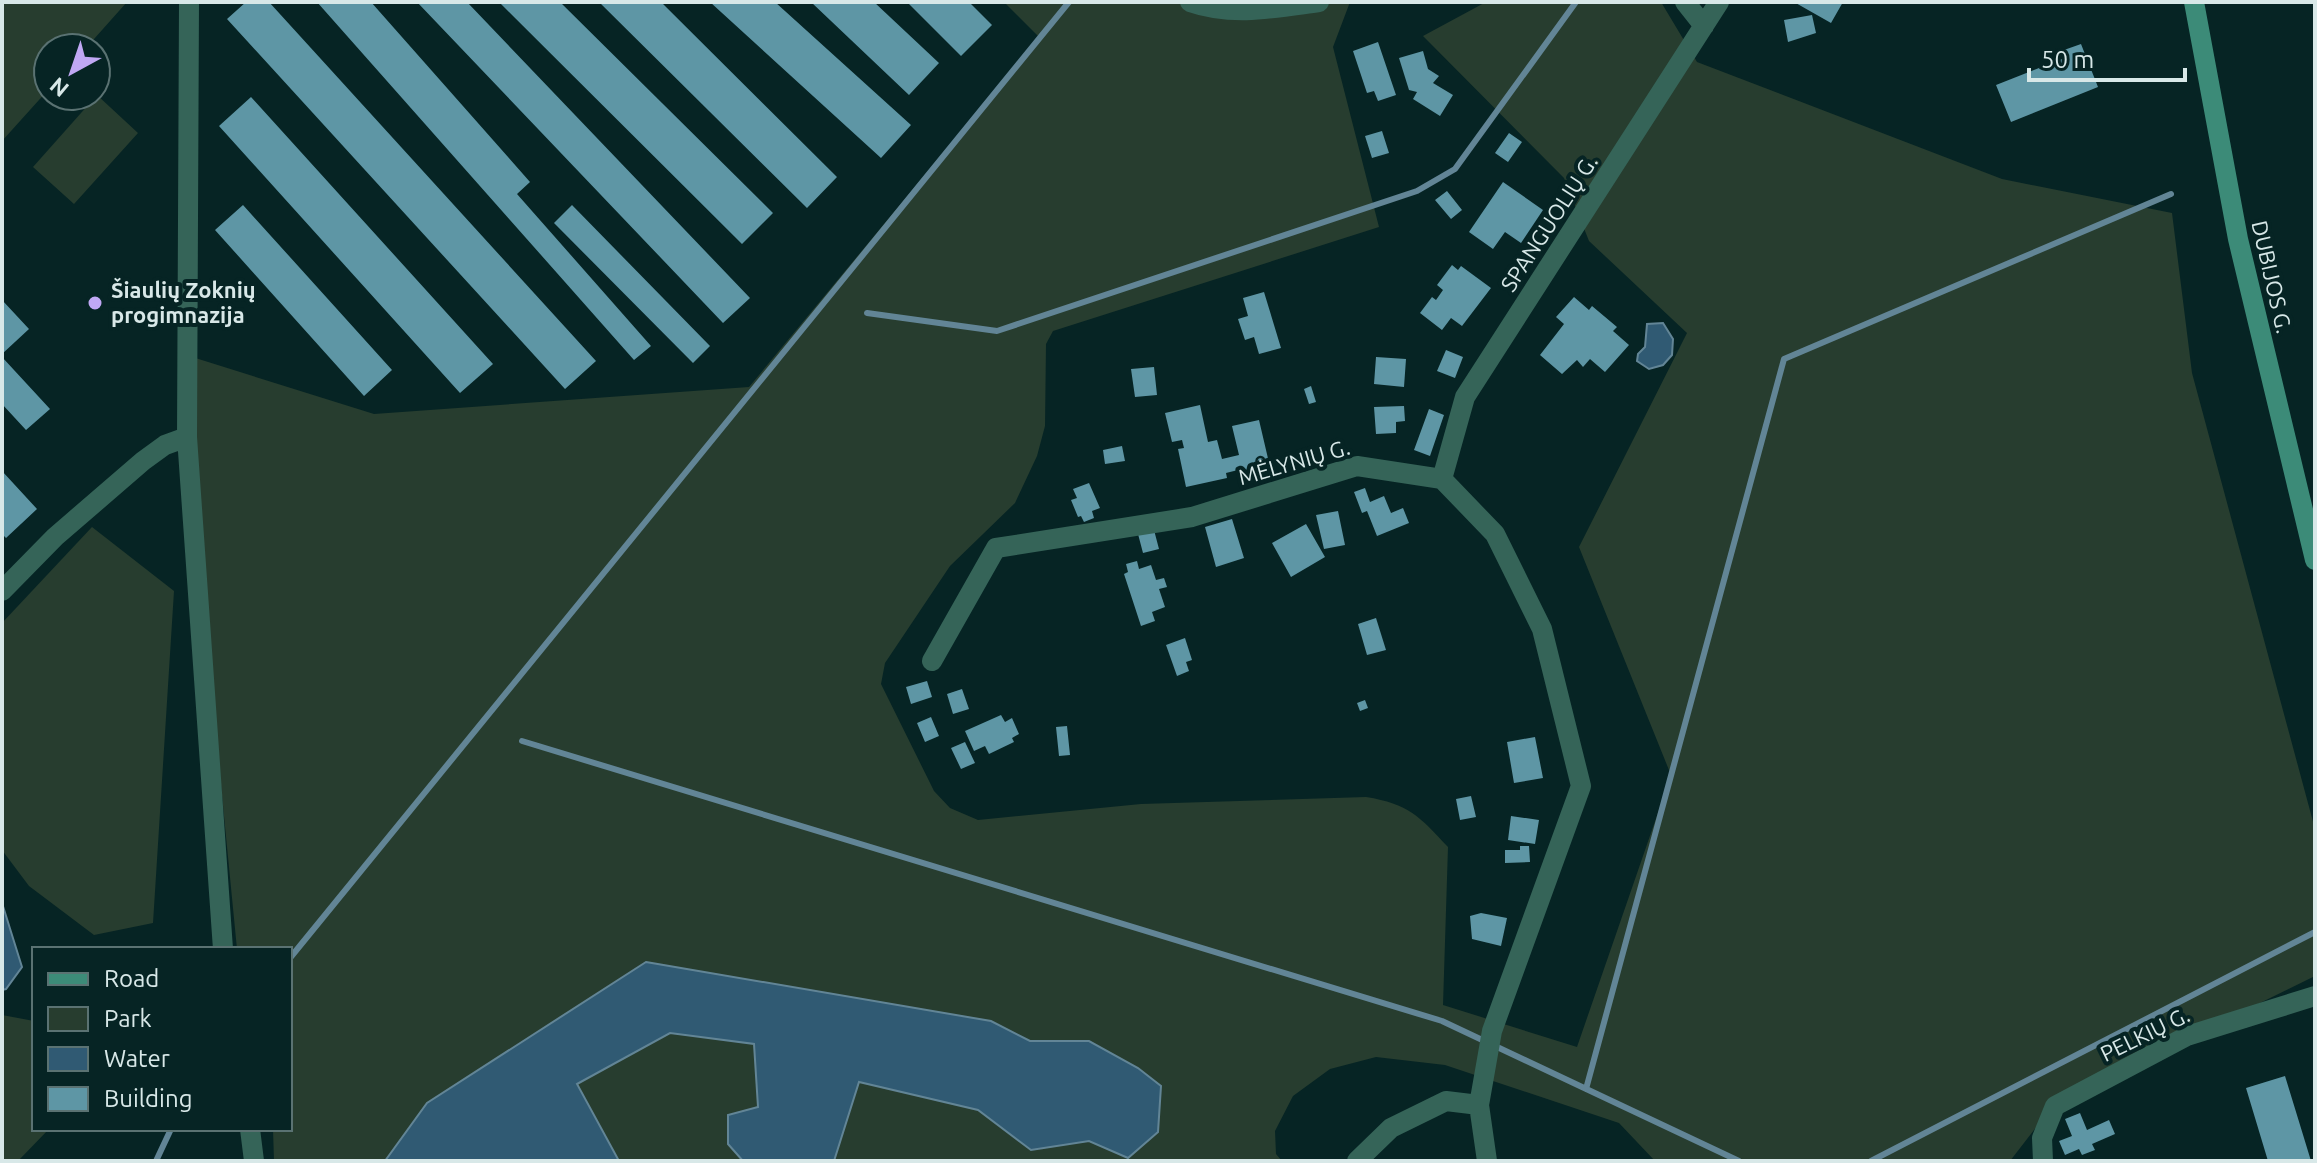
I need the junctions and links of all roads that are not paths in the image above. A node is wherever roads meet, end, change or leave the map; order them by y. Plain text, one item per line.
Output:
1 (189, 2) edge
2 (1190, 2) edge
3 (1319, 2) edge
4 (1685, 2) edge
5 (1719, 2) edge
6 (2194, 2) edge
7 (1704, 26) junction
8 (187, 437) junction
9 (1442, 479) junction
10 (2315, 560) edge
11 (2, 591) edge
12 (932, 661) dead end
13 (223, 947) edge
14 (2315, 996) edge
15 (1479, 1105) junction
16 (250, 1131) edge
17 (254, 1161) edge
18 (1357, 1161) edge
19 (1487, 1161) edge
20 (2043, 1161) edge

1 - 8 street
2 - 3 street
4 - 7 street
5 - 7 street, SPANGUOLIŲ G.
6 - 10 main road, DUBIJOS G.
7 - 9 street, SPANGUOLIŲ G.
8 - 11 street
8 - 13 street
9 - 12 street, MĖLYNIŲ G.
9 - 15 street
14 - 20 street, PELKIŲ G.
15 - 18 street
15 - 19 street
16 - 17 street

